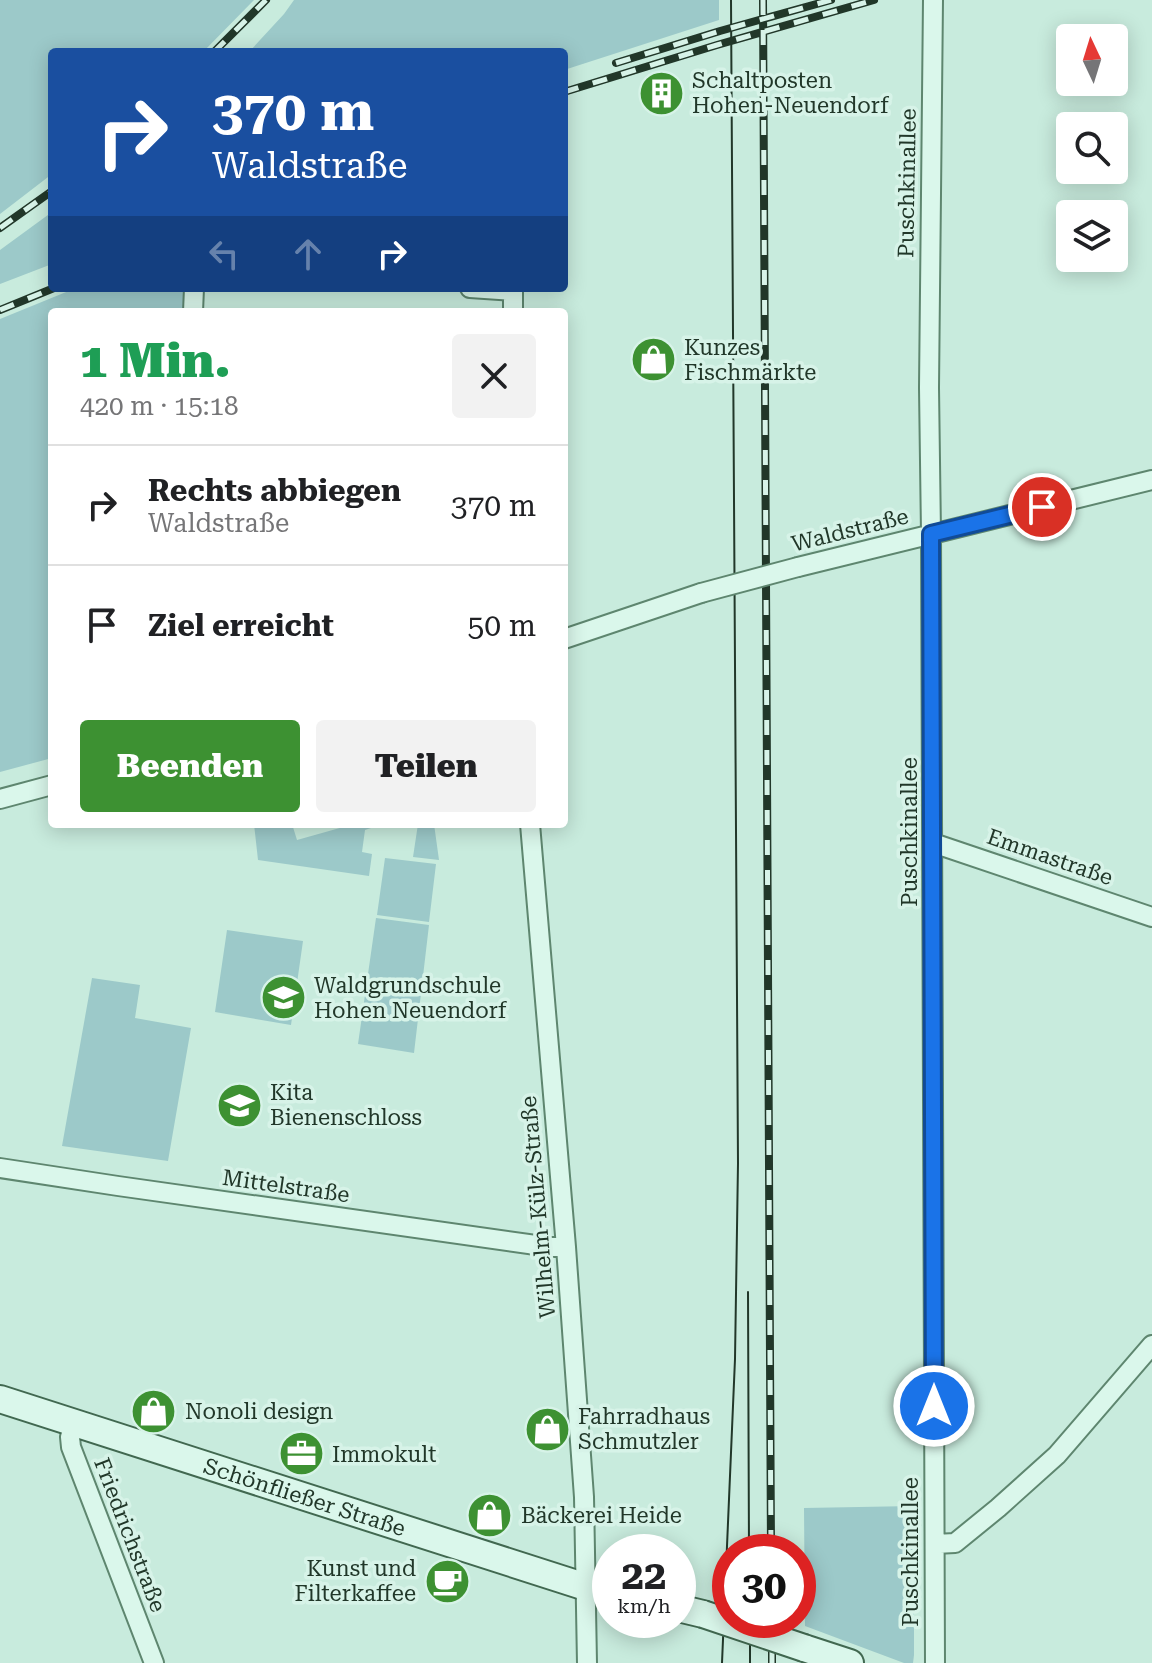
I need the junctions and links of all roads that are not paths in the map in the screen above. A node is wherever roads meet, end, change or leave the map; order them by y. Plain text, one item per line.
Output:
1 (933, 0) edge
2 (1152, 480) edge
3 (931, 534) junction
4 (568, 638) edge
5 (48, 786) edge
6 (0, 799) edge
7 (530, 828) edge
8 (933, 843) junction
9 (1152, 917) edge
10 (0, 1168) edge
11 (566, 1247) junction
12 (1152, 1345) edge
13 (0, 1399) edge
14 (74, 1423) junction
15 (935, 1544) junction
16 (592, 1550) edge
17 (592, 1588) edge
18 (696, 1613) edge
19 (592, 1630) edge
20 (154, 1663) edge
21 (587, 1663) edge
22 (850, 1663) edge
23 (935, 1663) edge

1 - 3 street, Puschkinallee
2 - 3 street, Waldstraße
3 - 4 street, Waldstraße, bridge
3 - 8 street, Puschkinallee
5 - 6 street
7 - 11 street, Wilhelm-Külz-Straße
8 - 9 street, Emmastraße
8 - 15 street, Puschkinallee
10 - 11 street, Mittelstraße
11 - 16 street, Wilhelm-Külz-Straße
12 - 15 street
13 - 14 main road, Schönfließer Straße
14 - 17 main road, Schönfließer Straße
14 - 20 street, Friedrichstraße
15 - 23 street, Puschkinallee
18 - 22 main road, bridge
19 - 21 street, Wilhelm-Külz-Straße

